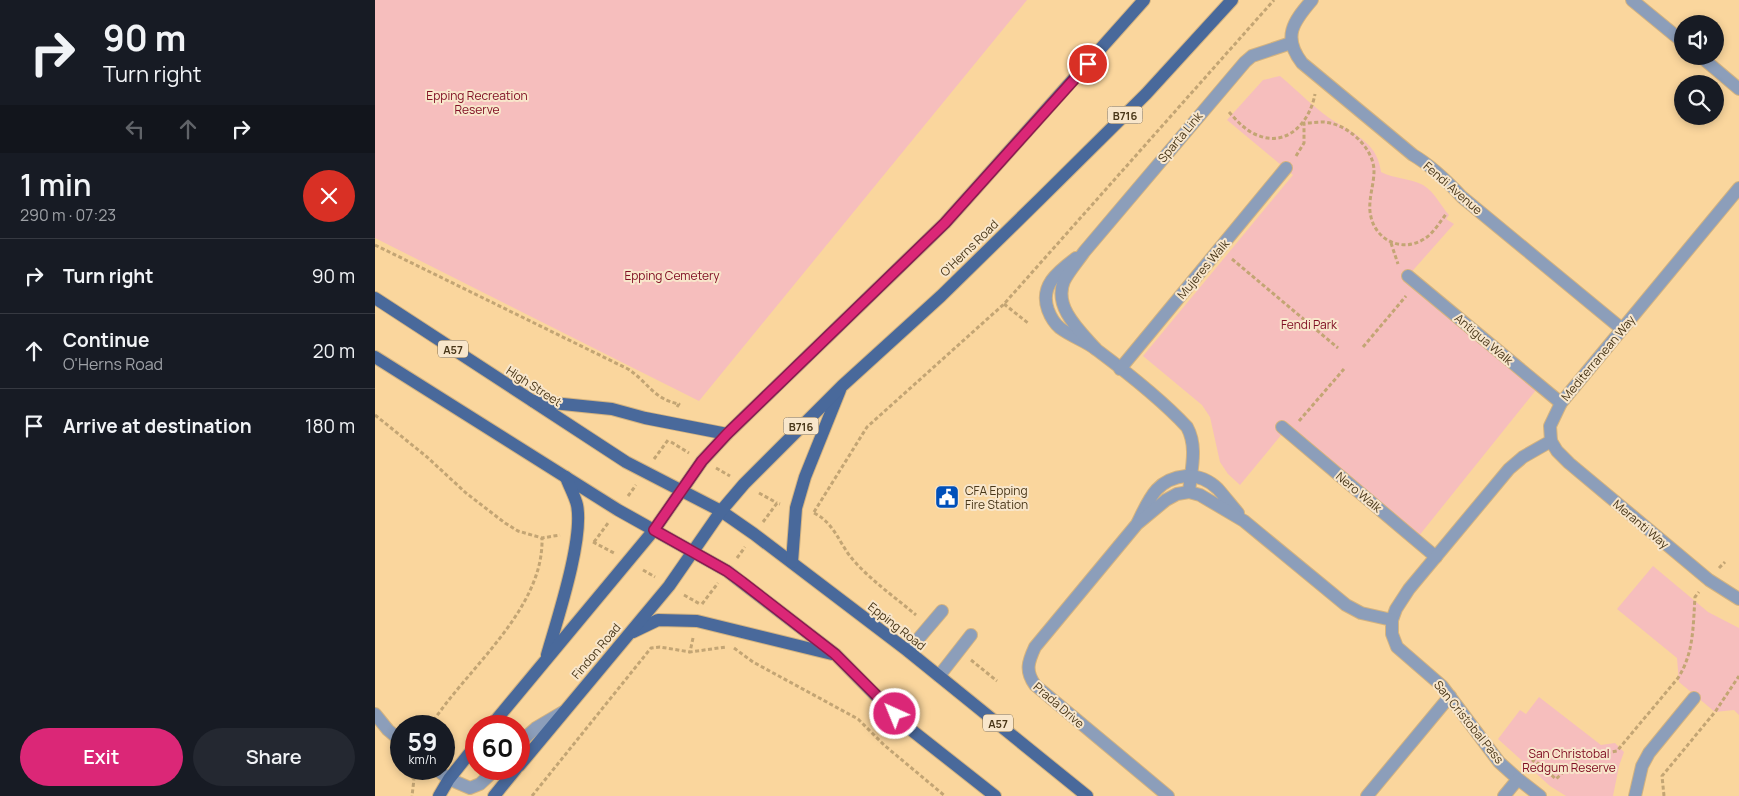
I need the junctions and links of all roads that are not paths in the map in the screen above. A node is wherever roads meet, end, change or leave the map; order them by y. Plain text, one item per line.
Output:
1 (1144, 0) edge
2 (1232, 0) edge
3 (1312, 0) edge
4 (1632, 0) edge
5 (1674, 35) edge
6 (1291, 43) junction
7 (1711, 65) edge
8 (1739, 89) edge
9 (1286, 168) road end
10 (1739, 188) edge
11 (1412, 280) road end
12 (375, 298) edge
13 (1622, 329) junction
14 (375, 358) edge
15 (1120, 369) junction
16 (842, 386) junction
17 (531, 401) junction
18 (1561, 403) junction
19 (1285, 430) road end
20 (727, 434) junction
21 (1551, 441) junction
22 (566, 476) junction
23 (1190, 476) junction
24 (682, 489) junction
25 (1189, 492) junction
26 (721, 511) junction
27 (1244, 521) junction
28 (1137, 524) junction
29 (654, 530) junction
30 (693, 552) junction
31 (1436, 557) junction
32 (792, 562) junction
33 (1739, 599) edge
34 (942, 611) dead end
35 (1392, 620) junction
36 (627, 635) junction
37 (971, 635) dead end
38 (908, 651) junction
39 (835, 654) junction
40 (546, 660) junction
41 (939, 676) junction
42 (1450, 696) junction
43 (1694, 698) dead end
44 (563, 712) junction
45 (375, 714) edge
46 (500, 715) edge
47 (390, 732) edge
48 (530, 733) edge
49 (530, 752) edge
50 (465, 759) edge
51 (455, 771) edge
52 (1518, 779) junction
53 (448, 780) edge
54 (451, 780) edge
55 (484, 780) edge
56 (507, 780) edge
57 (439, 796) edge
58 (494, 796) edge
59 (995, 796) edge
60 (1087, 796) edge
61 (1168, 796) edge
62 (1367, 796) edge
63 (1504, 796) edge
64 (1540, 796) edge
65 (1635, 796) edge

1 - 20 main road
2 - 16 main road, O'Herns Road / B716
3 - 6 street
4 - 5 street
6 - 13 street, Fendi Avenue
6 - 15 street, Sparta Link
7 - 8 street
9 - 15 street, Mujeres Walk
10 - 13 street, Mediterranean Way
11 - 18 street, Antigua Walk
12 - 17 main road, High Street / A57
13 - 18 street, Mediterranean Way
14 - 22 main road
15 - 23 street, Sparta Link
16 - 26 main road, O'Herns Road / B716
16 - 32 main road
17 - 20 main road
17 - 24 main road, High Street / A57
18 - 21 street, Mediterranean Way
19 - 31 street, Nero Walk
20 - 24 main road
21 - 31 street
21 - 33 street, Meranti Way
22 - 29 main road
22 - 40 main road
23 - 25 street, Sparta Link
23 - 27 street
23 - 28 street, Prada Drive
24 - 26 main road, Epping Road / A57
24 - 29 main road
25 - 27 street
25 - 28 street, Prada Drive
26 - 30 main road, Findon Road
26 - 32 main road, Epping Road / A57
27 - 35 street
28 - 61 street, Prada Drive
29 - 30 main road
29 - 40 main road
30 - 36 main road, Findon Road
30 - 39 main road
31 - 35 street
32 - 38 main road, Epping Road / A57
34 - 38 street
35 - 42 street, San Cristobal Pass
36 - 39 main road
36 - 44 main road, Findon Road
37 - 41 street
38 - 41 main road, Epping Road / A57
39 - 59 main road
40 - 46 main road
41 - 60 main road, Epping Road / A57
42 - 52 street, San Cristobal Pass
42 - 62 street
43 - 65 street
44 - 48 street
44 - 49 main road, Findon Road
45 - 47 street
50 - 51 main road
52 - 63 street
52 - 64 street, San Cristobal Pass
53 - 57 main road
54 - 55 street
56 - 58 main road

